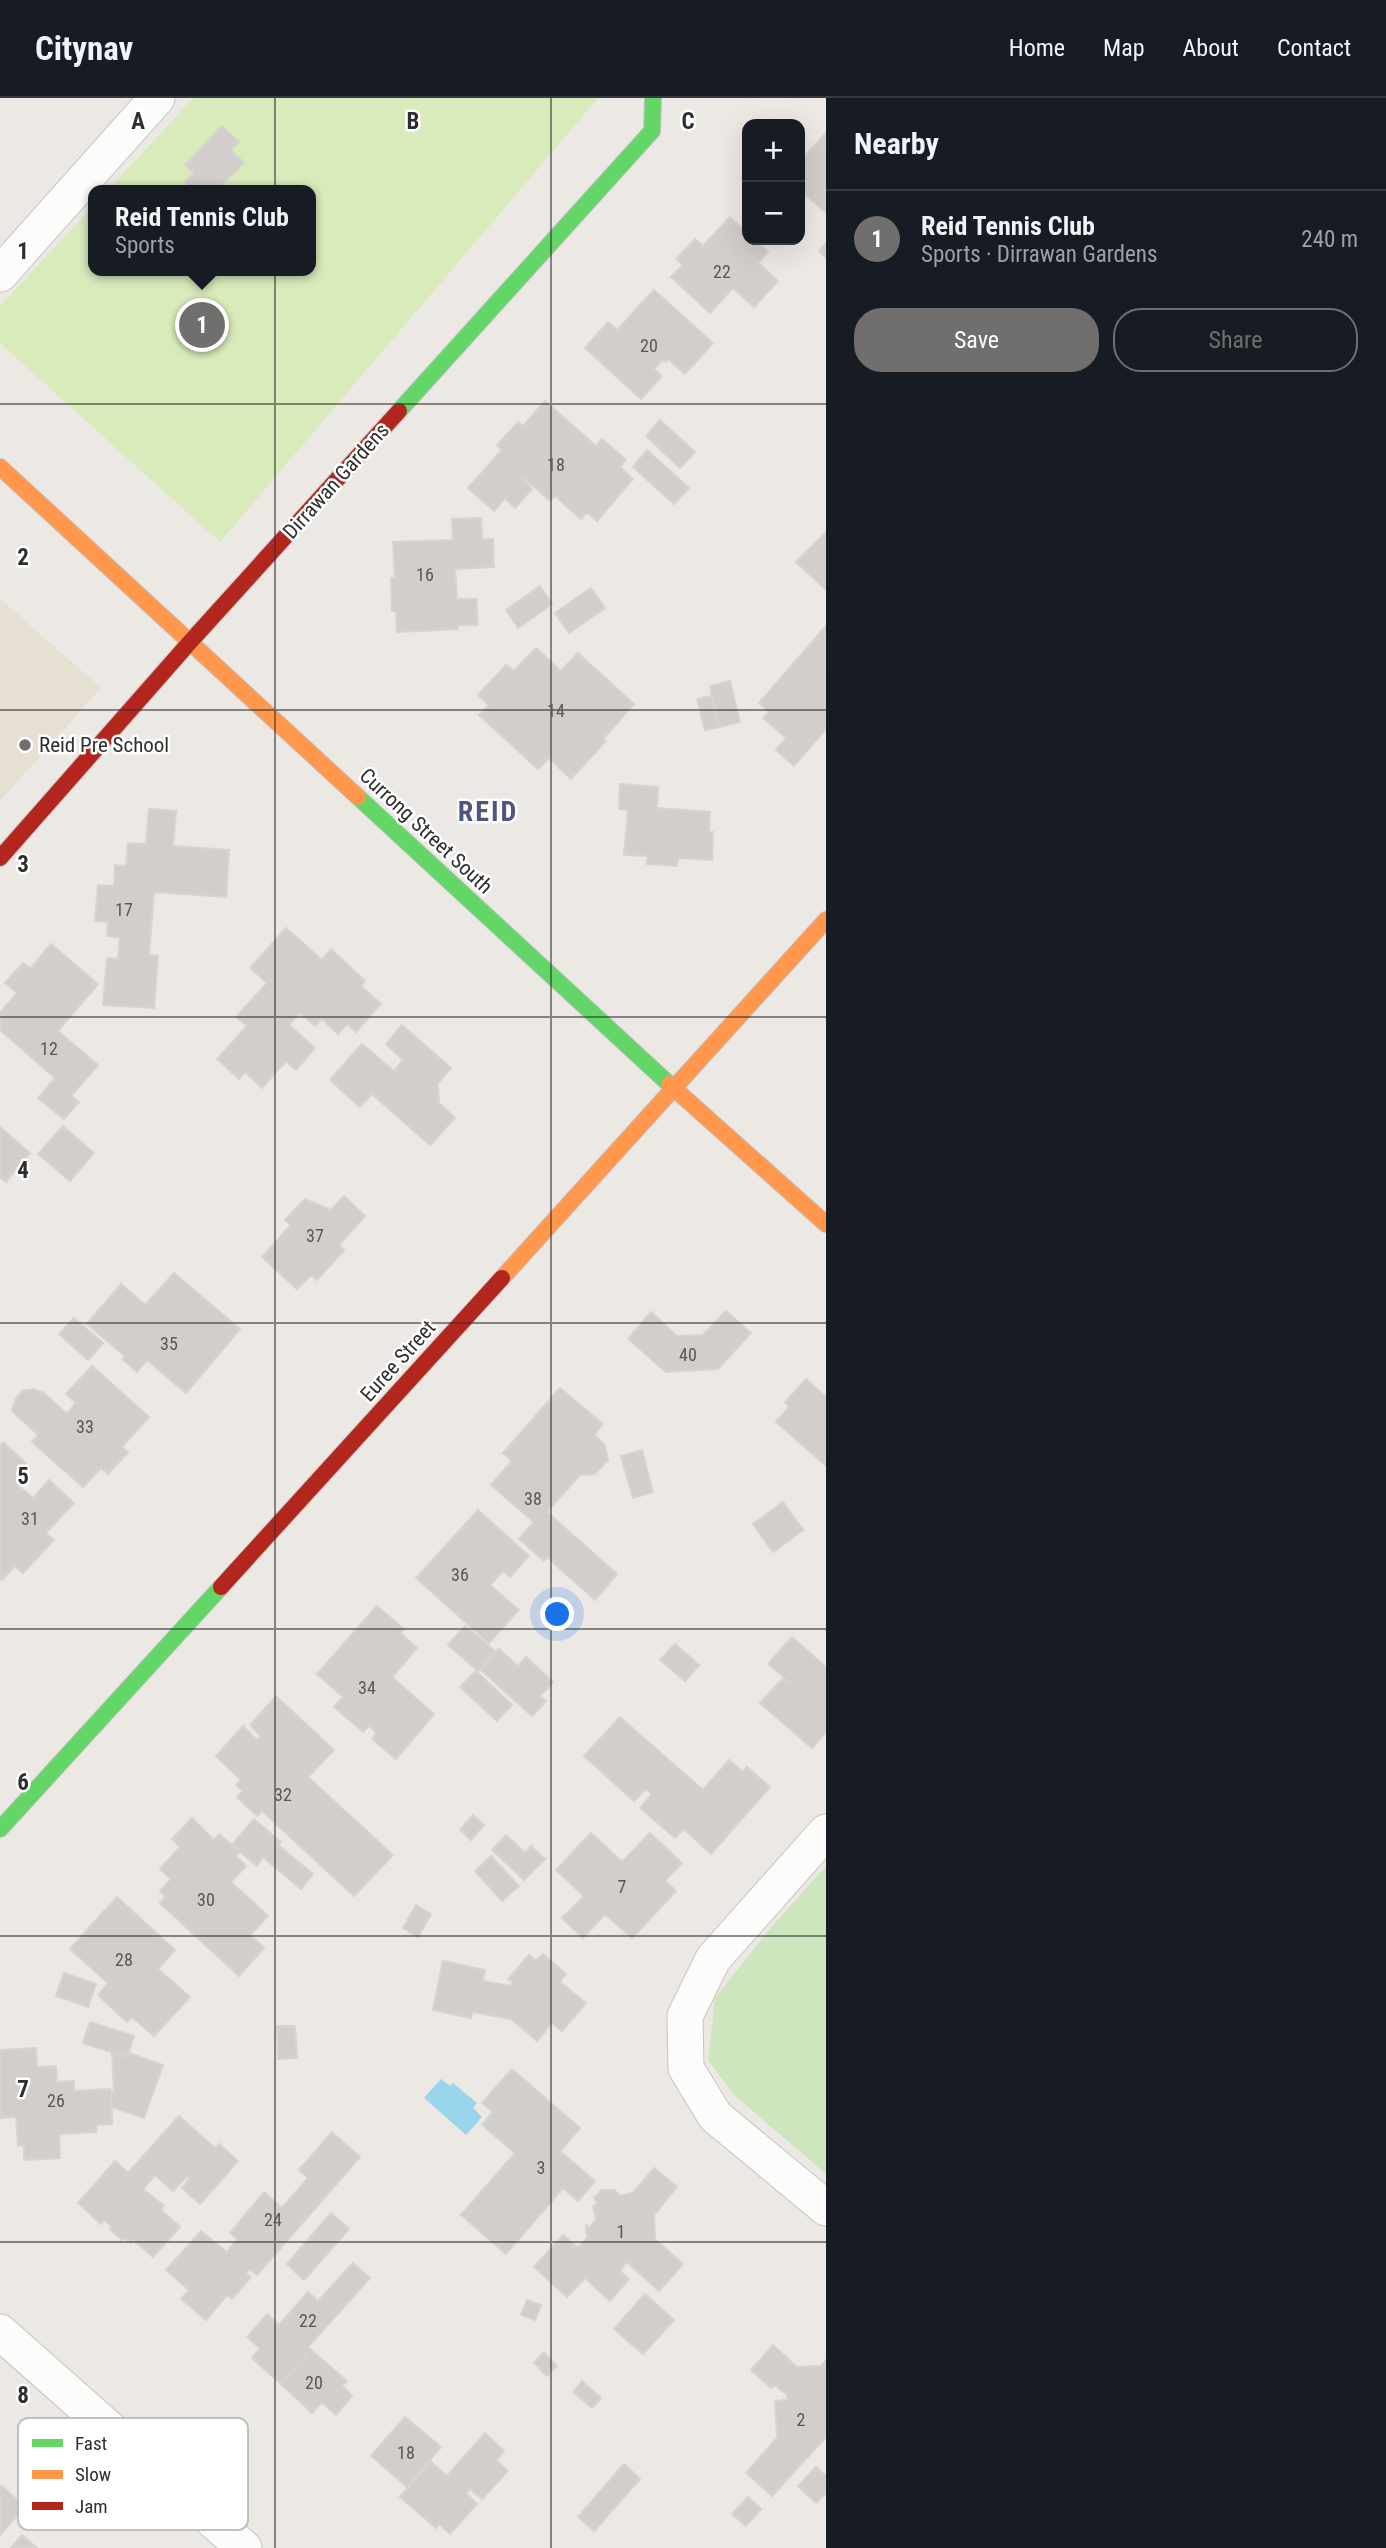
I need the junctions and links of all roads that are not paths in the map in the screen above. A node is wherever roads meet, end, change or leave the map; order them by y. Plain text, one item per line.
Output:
1 (157, 98) edge
2 (653, 98) edge
3 (0, 274) edge
4 (0, 467) edge
5 (190, 642) junction
6 (0, 858) edge
7 (826, 920) edge
8 (675, 1089) junction
9 (826, 1224) edge
10 (0, 1829) edge
11 (826, 1832) edge
12 (826, 2208) edge
13 (0, 2332) edge
14 (97, 2418) edge
15 (224, 2530) edge
16 (244, 2548) edge

1 - 3 street
2 - 5 street, Dirrawan Gardens
4 - 5 street, Currong Street South
5 - 6 street, Dirrawan Gardens
5 - 8 street, Currong Street South
7 - 8 street, Euree Street
8 - 9 street, Currong Street South
8 - 10 street, Euree Street
11 - 12 street
13 - 14 street
15 - 16 street

